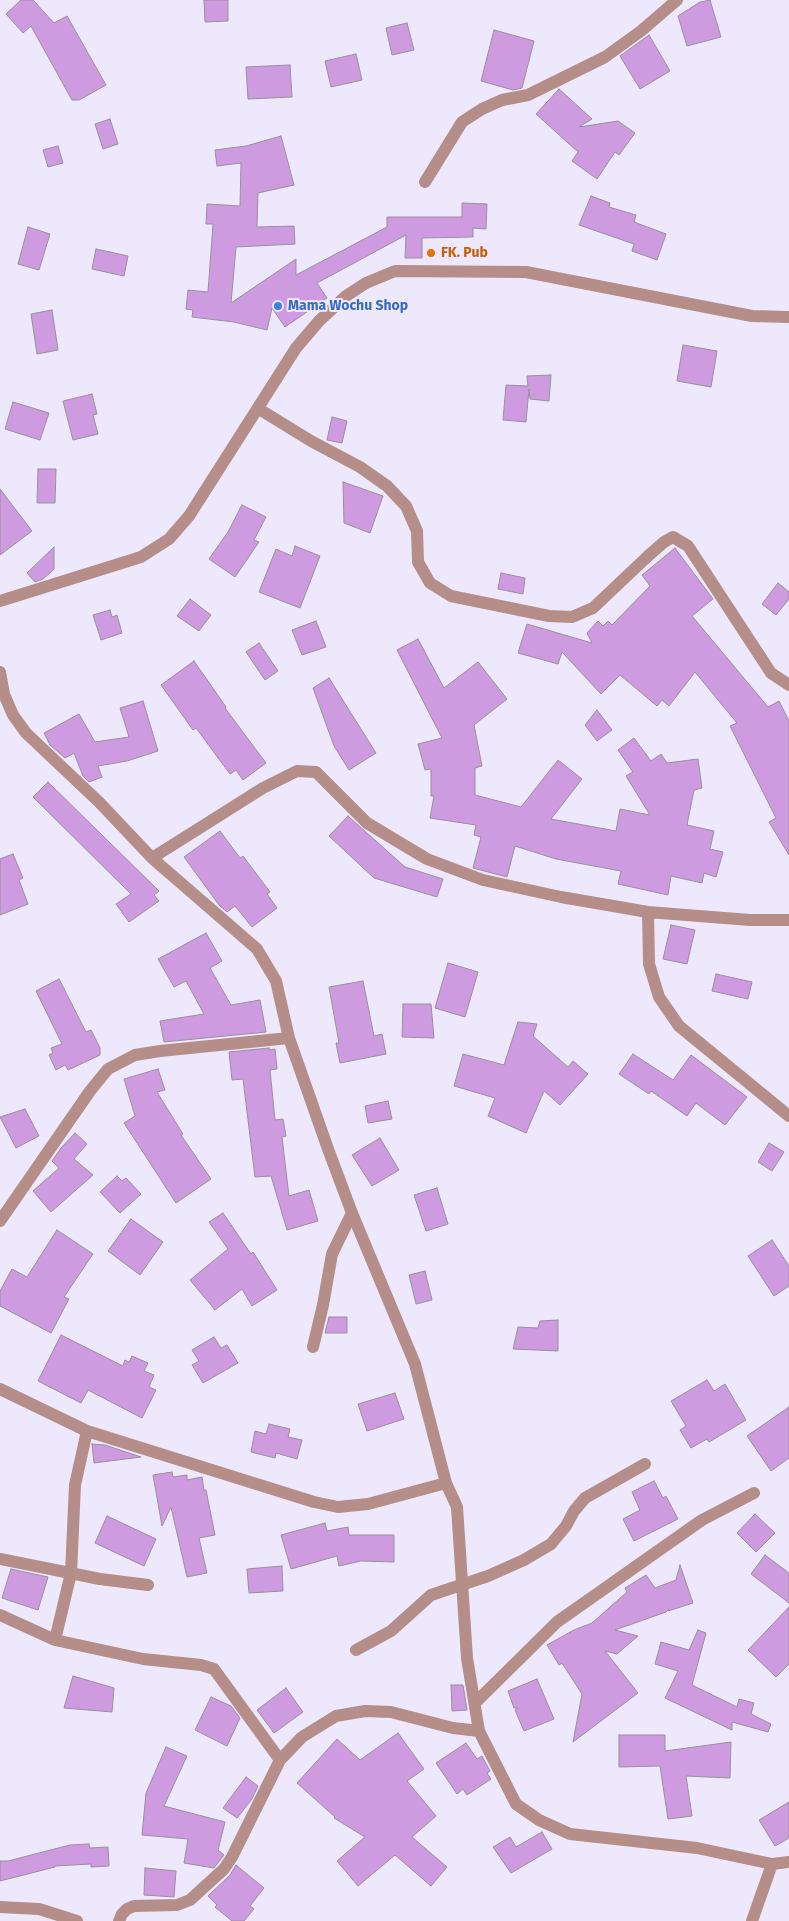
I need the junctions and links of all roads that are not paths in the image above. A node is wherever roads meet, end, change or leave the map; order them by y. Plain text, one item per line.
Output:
1 (677, 0) edge
2 (425, 182) dead end
3 (789, 316) edge
4 (259, 408) junction
5 (0, 601) edge
6 (0, 672) edge
7 (789, 685) edge
8 (152, 858) junction
9 (648, 912) junction
10 (789, 920) edge
11 (289, 1038) junction
12 (789, 1116) edge
13 (352, 1213) junction
14 (0, 1221) edge
15 (313, 1347) dead end
16 (0, 1389) edge
17 (87, 1431) junction
18 (645, 1464) dead end
19 (446, 1483) junction
20 (754, 1493) dead end
21 (0, 1559) edge
22 (71, 1573) junction
23 (463, 1585) junction
24 (148, 1586) dead end
25 (0, 1615) edge
26 (54, 1640) junction
27 (356, 1650) dead end
28 (475, 1702) junction
29 (479, 1731) junction
30 (280, 1760) junction
31 (789, 1862) edge
32 (772, 1864) junction
33 (0, 1907) edge
34 (77, 1921) edge
35 (119, 1921) edge
36 (752, 1921) edge

1 - 2 street
3 - 4 street
4 - 5 street
4 - 7 street
6 - 8 street
8 - 9 street
8 - 11 street
9 - 10 street
9 - 12 street
11 - 13 street
11 - 14 street
13 - 15 street
13 - 19 street
16 - 17 street
17 - 19 street
17 - 22 street
18 - 23 street
19 - 23 street
20 - 28 street
21 - 22 street
22 - 24 street
22 - 26 street
23 - 27 street
23 - 28 street
25 - 26 street
26 - 30 street
28 - 29 street
29 - 30 street
29 - 32 street
30 - 35 street
31 - 32 street
32 - 36 street
33 - 34 street

